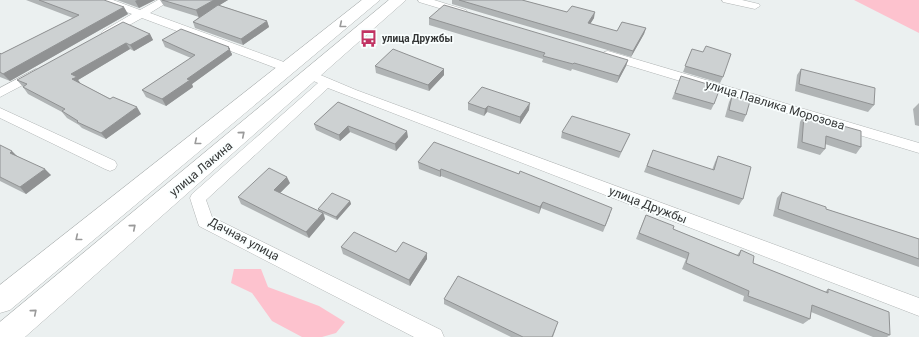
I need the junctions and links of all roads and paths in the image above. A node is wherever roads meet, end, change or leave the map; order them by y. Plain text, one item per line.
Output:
1 (103, 0) edge
2 (166, 0) edge
3 (372, 0) edge
4 (398, 0) edge
5 (727, 0) edge
6 (430, 1) edge
7 (755, 6) dead end
8 (141, 14) junction
9 (476, 16) edge
10 (94, 41) edge
11 (598, 52) edge
12 (47, 67) edge
13 (308, 75) junction
14 (0, 93) edge
15 (0, 113) edge
16 (919, 148) edge
17 (110, 165) dead end
18 (0, 301) edge
19 (919, 307) edge
20 (4, 337) edge
21 (434, 337) edge

1 - 8 street, улица Дружбы
2 - 8 street
3 -> 13 highway, улица Лакина
4 - 13 highway, улица Лакина
5 - 7 street
6 - 9 street
8 - 10 street
8 - 13 street, улица Дружбы
11 - 16 street, улица Павлика Морозова
12 - 14 street
13 -> 18 highway, улица Лакина
13 - 19 street, улица Дружбы
20 -> 13 highway, улица Лакина
13 - 21 street, Дачная улица
15 - 17 street

